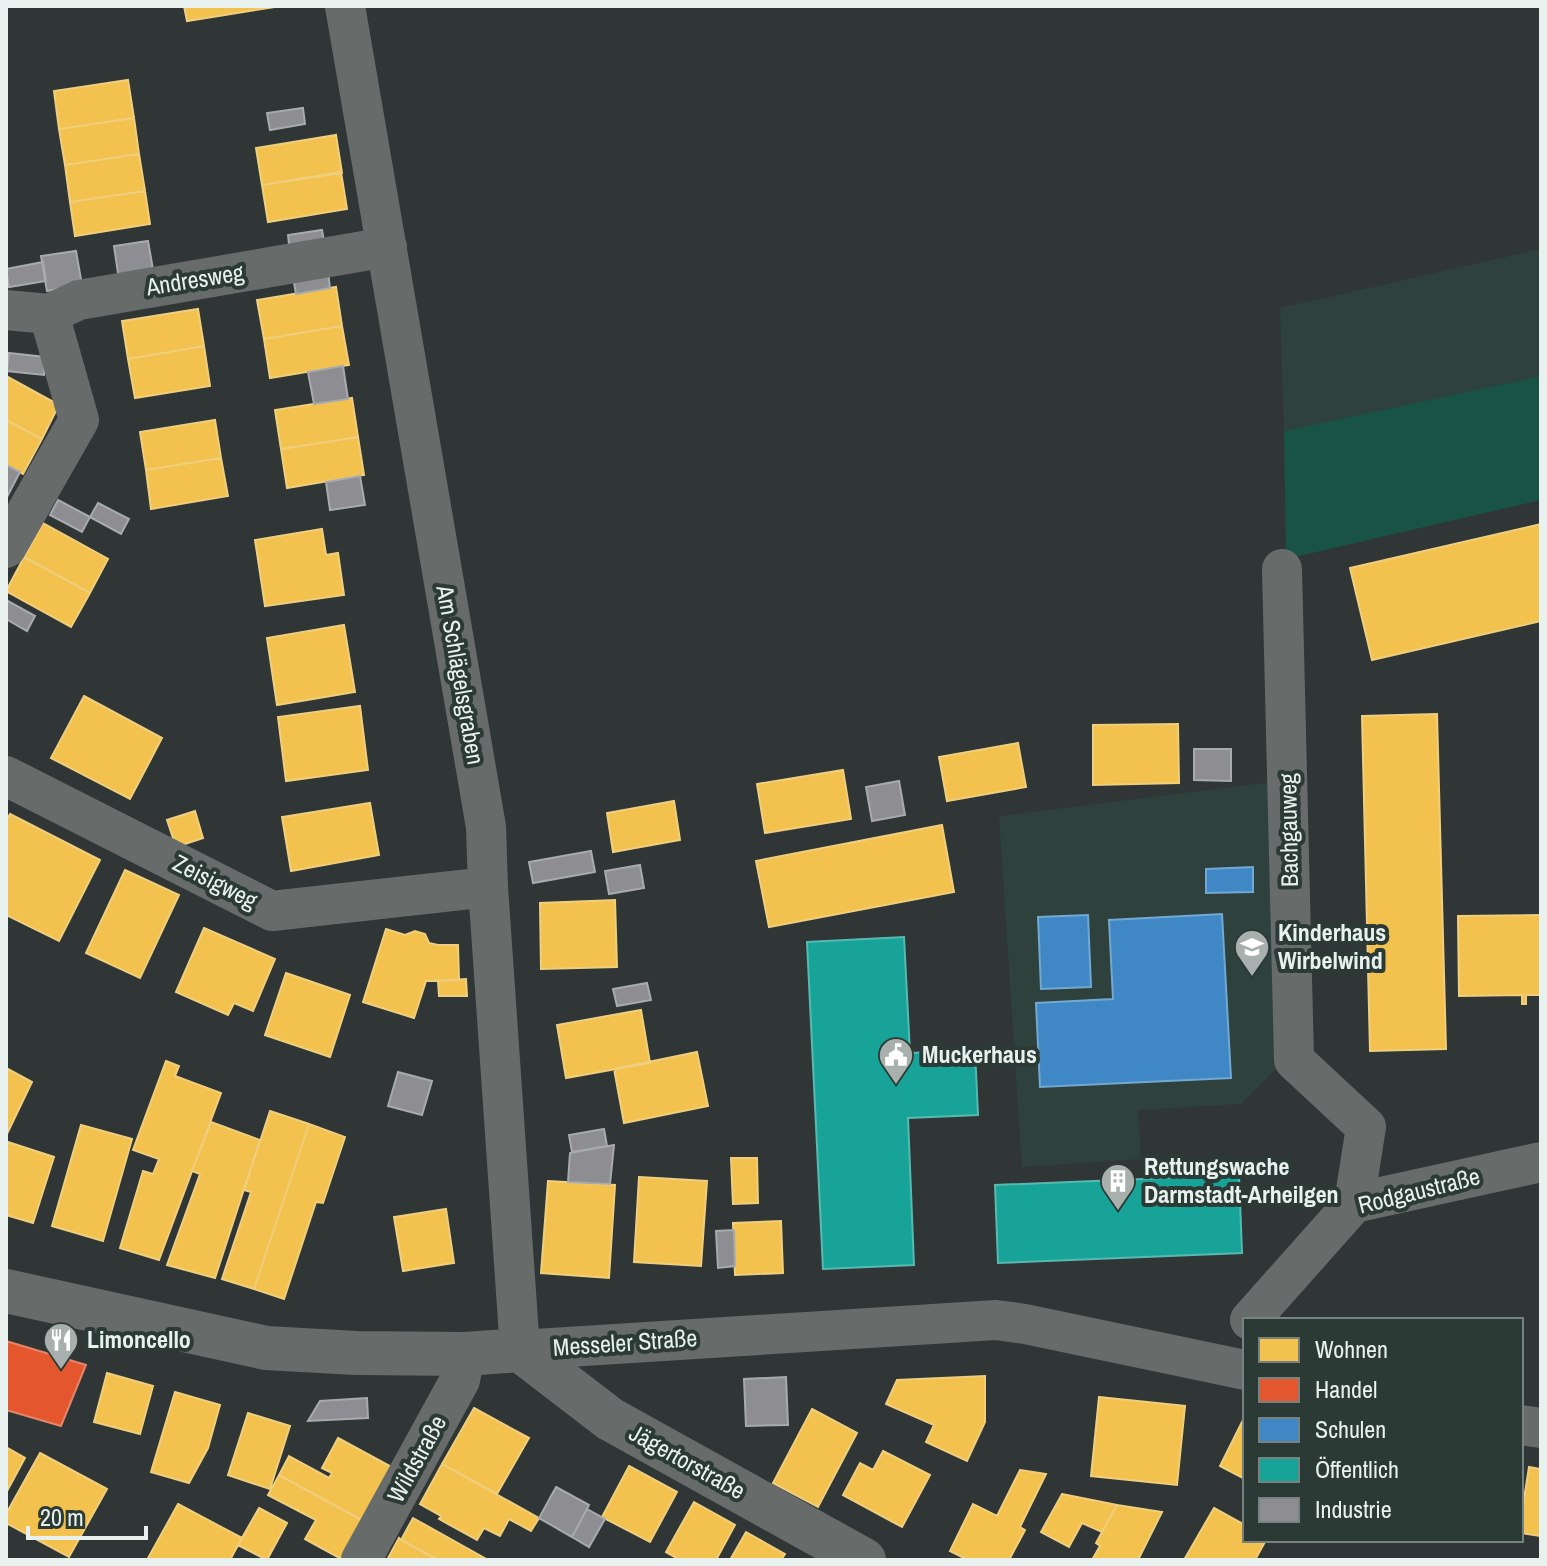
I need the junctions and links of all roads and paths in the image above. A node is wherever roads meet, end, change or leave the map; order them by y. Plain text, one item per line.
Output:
1 (345, 6) edge
2 (387, 247) junction
3 (6, 310) edge
4 (49, 314) junction
5 (6, 548) edge
6 (1282, 569) dead end
7 (6, 776) edge
8 (488, 887) junction
9 (1541, 1162) edge
10 (1354, 1203) junction
11 (6, 1291) edge
12 (1252, 1318) edge
13 (1243, 1331) edge
14 (520, 1350) junction
15 (465, 1354) junction
16 (1228, 1367) edge
17 (361, 1560) edge
18 (864, 1560) edge

1 - 2 street, Am Schlägelsgraben
2 - 4 street, Andresweg
2 - 8 street, Am Schlägelsgraben
3 - 4 street, Andresweg
4 - 5 street
6 - 10 street, Bachgauweg
7 - 8 street, Zeisigweg
8 - 14 street, Am Schlägelsgraben
9 - 10 street, Rodgaustraße
10 - 12 street, Rodgaustraße
11 - 15 street, Messeler Straße
13 - 16 street
14 - 15 street, Messeler Straße
14 - 16 street, Messeler Straße
14 - 18 street, Jägertorstraße
15 - 17 street, Wildstraße

